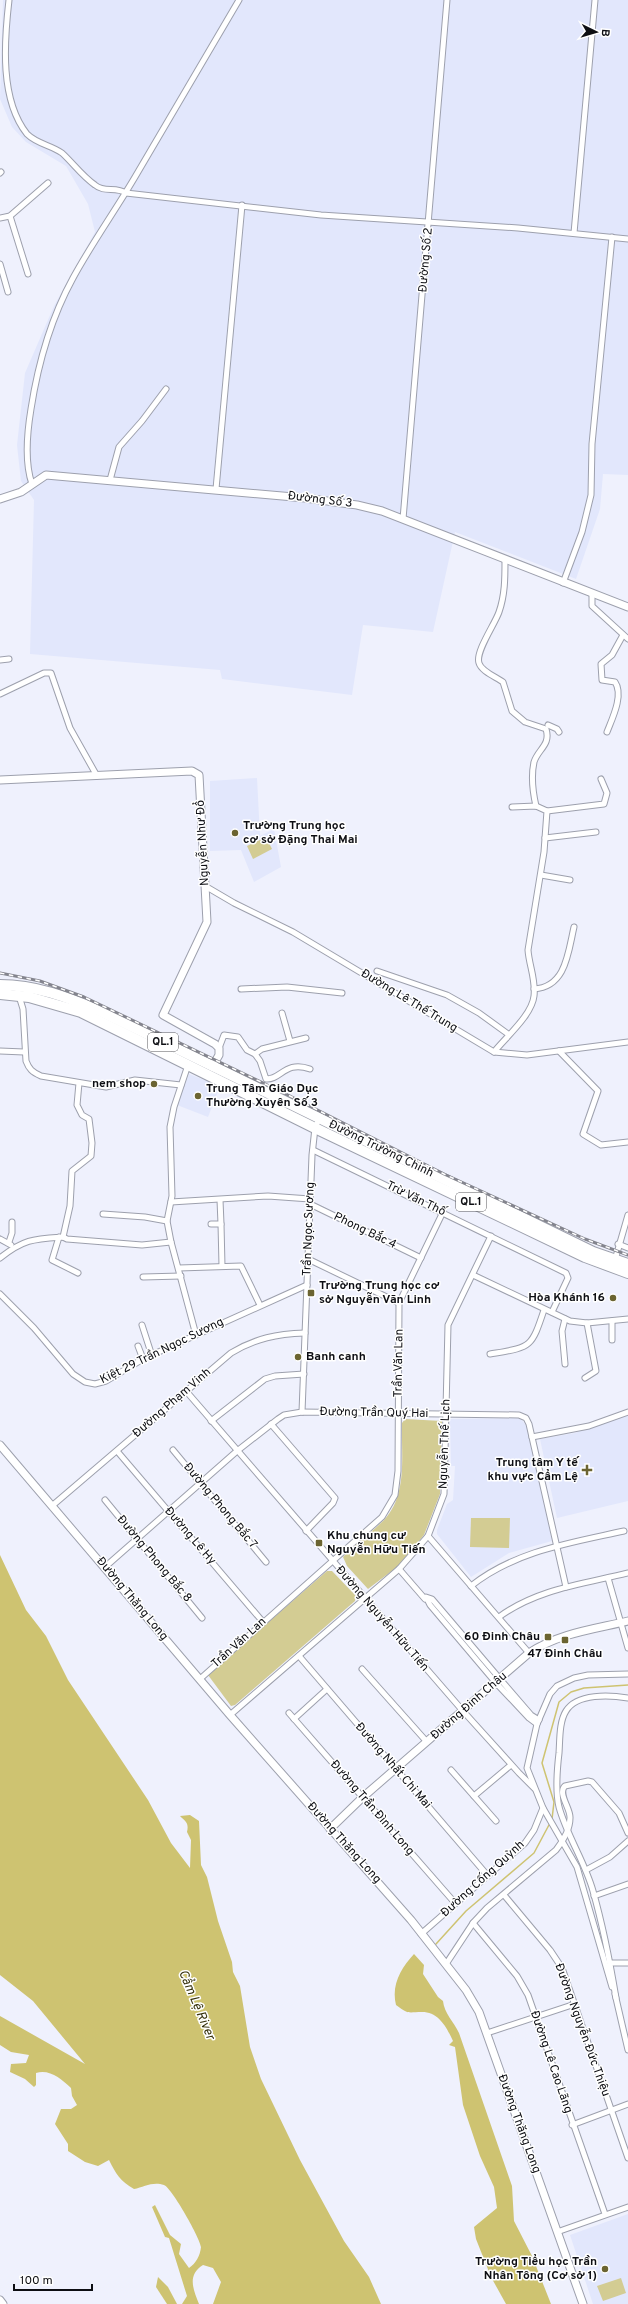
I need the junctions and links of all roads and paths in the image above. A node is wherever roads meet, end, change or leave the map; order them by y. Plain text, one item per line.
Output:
1 (9, 0) edge
2 (239, 0) edge
3 (447, 0) edge
4 (595, 0) edge
5 (48, 183) dead end
6 (126, 193) junction
7 (242, 205) junction
8 (10, 216) junction
9 (0, 218) edge
10 (430, 223) junction
11 (574, 233) junction
12 (612, 237) junction
13 (628, 239) edge
14 (0, 264) edge
15 (28, 274) dead end
16 (8, 292) dead end
17 (166, 390) dead end
18 (110, 480) junction
19 (32, 484) junction
20 (216, 489) junction
21 (0, 499) edge
22 (403, 519) junction
23 (506, 560) junction
24 (563, 583) junction
25 (592, 594) junction
26 (628, 607) edge
27 (623, 635) junction
28 (628, 640) edge
29 (8, 659) dead end
30 (0, 660) edge
31 (0, 694) edge
32 (548, 725) dead end
33 (560, 732) dead end
34 (607, 732) dead end
35 (97, 776) junction
36 (602, 779) dead end
37 (0, 780) edge
38 (536, 806) junction
39 (512, 807) dead end
40 (547, 811) junction
41 (596, 832) dead end
42 (545, 838) junction
43 (541, 875) junction
44 (570, 880) dead end
45 (205, 886) junction
46 (574, 927) dead end
47 (377, 971) dead end
48 (0, 985) edge
49 (241, 989) dead end
50 (534, 989) junction
51 (342, 993) dead end
52 (0, 994) edge
53 (19, 996) junction
54 (282, 1013) dead end
55 (508, 1034) junction
56 (306, 1038) dead end
57 (290, 1041) junction
58 (628, 1042) edge
59 (219, 1048) junction
60 (559, 1051) junction
61 (0, 1052) edge
62 (24, 1052) junction
63 (494, 1052) junction
64 (255, 1054) junction
65 (188, 1065) junction
66 (212, 1067) junction
67 (310, 1069) dead end
68 (79, 1083) junction
69 (181, 1085) junction
70 (317, 1123) junction
71 (628, 1142) edge
72 (313, 1150) junction
73 (220, 1200) junction
74 (310, 1201) junction
75 (171, 1202) junction
76 (443, 1212) junction
77 (103, 1214) dead end
78 (628, 1215) edge
79 (167, 1220) junction
80 (12, 1222) dead end
81 (211, 1224) dead end
82 (221, 1224) junction
83 (491, 1236) junction
84 (61, 1237) junction
85 (0, 1239) edge
86 (9, 1242) junction
87 (171, 1242) junction
88 (618, 1244) junction
89 (13, 1247) junction
90 (628, 1248) edge
91 (0, 1258) edge
92 (421, 1258) junction
93 (308, 1259) junction
94 (615, 1260) junction
95 (628, 1264) edge
96 (222, 1266) junction
97 (179, 1268) junction
98 (78, 1273) dead end
99 (628, 1273) edge
100 (473, 1275) junction
101 (181, 1276) junction
102 (143, 1277) dead end
103 (307, 1285) junction
104 (0, 1294) edge
105 (400, 1303) junction
106 (260, 1305) junction
107 (544, 1310) junction
108 (552, 1312) junction
109 (565, 1319) junction
110 (628, 1319) edge
111 (612, 1321) junction
112 (587, 1323) junction
113 (142, 1325) dead end
114 (305, 1333) junction
115 (196, 1334) junction
116 (612, 1340) dead end
117 (138, 1346) dead end
118 (490, 1354) dead end
119 (152, 1356) junction
120 (143, 1359) junction
121 (565, 1364) dead end
122 (304, 1374) junction
123 (585, 1378) dead end
124 (186, 1392) junction
125 (302, 1412) junction
126 (628, 1412) edge
127 (398, 1413) junction
128 (446, 1415) junction
129 (211, 1421) junction
130 (271, 1424) junction
131 (532, 1437) junction
132 (0, 1445) edge
133 (173, 1450) dead end
134 (117, 1451) junction
135 (237, 1451) junction
136 (201, 1483) junction
137 (105, 1500) dead end
138 (53, 1505) junction
139 (168, 1512) junction
140 (306, 1531) junction
141 (624, 1531) dead end
142 (428, 1536) junction
143 (136, 1539) junction
144 (557, 1546) junction
145 (266, 1562) dead end
146 (332, 1562) junction
147 (105, 1567) junction
148 (399, 1569) junction
149 (628, 1573) edge
150 (608, 1578) junction
151 (471, 1586) junction
152 (566, 1587) junction
153 (363, 1598) junction
154 (499, 1617) junction
155 (202, 1618) dead end
156 (263, 1622) junction
157 (625, 1622) edge
158 (628, 1648) edge
159 (530, 1653) junction
160 (298, 1656) junction
161 (362, 1669) dead end
162 (628, 1674) edge
163 (200, 1679) junction
164 (498, 1681) junction
165 (327, 1689) junction
166 (628, 1698) edge
167 (463, 1711) junction
168 (289, 1713) dead end
169 (230, 1715) junction
170 (294, 1719) junction
171 (538, 1722) junction
172 (427, 1742) junction
173 (511, 1765) junction
174 (395, 1769) junction
175 (451, 1770) dead end
176 (534, 1788) junction
177 (474, 1796) junction
178 (363, 1797) junction
179 (543, 1808) junction
180 (496, 1820) dead end
181 (330, 1829) junction
182 (567, 1831) junction
183 (628, 1833) edge
184 (628, 1841) edge
185 (562, 1842) junction
186 (586, 1870) junction
187 (488, 1876) junction
188 (628, 1884) edge
189 (628, 1889) edge
190 (504, 1895) junction
191 (594, 1896) junction
192 (455, 1903) junction
193 (473, 1923) junction
194 (422, 1934) junction
195 (610, 1963) junction
196 (628, 1963) edge
197 (446, 1964) junction
198 (616, 1998) junction
199 (575, 2004) junction
200 (536, 2015) junction
201 (487, 2033) junction
202 (627, 2044) edge
203 (628, 2050) edge
204 (628, 2104) edge
205 (612, 2111) junction
206 (572, 2125) junction
207 (628, 2158) edge
208 (628, 2207) edge
209 (605, 2214) junction
210 (557, 2232) junction
211 (0, 2300) edge
212 (3, 2304) edge
213 (583, 2304) edge

1 - 6 street
2 - 6 street
3 - 10 street, Đường Số 2
4 - 11 street
5 - 8 street
6 - 7 street
6 - 19 street
7 - 10 street
7 - 20 street
8 - 9 street
8 - 15 street
10 - 11 street
10 - 22 street, Đường Số 2
11 - 12 street
12 - 13 street
12 - 24 street
14 - 16 street
17 - 18 street
18 - 19 street, Đường Số 3
18 - 20 street, Đường Số 3
19 - 21 street, Đường Số 3
20 - 22 street, Đường Số 3
22 - 23 street, Đường Số 3
23 - 24 street, Đường Số 3
23 - 38 street
24 - 25 street, Đường Số 3
25 - 26 street, Đường Số 3
25 - 27 street
27 - 28 street
27 - 34 street
29 - 30 street
31 - 35 street
32 - 33 street
35 - 37 street, Nguyễn Như Đổ
35 - 45 street, Nguyễn Như Đổ
36 - 40 street
38 - 39 street
38 - 40 street
40 - 42 street
41 - 42 street
42 - 43 street
43 - 44 street
43 - 50 street
45 - 59 street, Nguyễn Như Đổ
45 - 63 street, Đường Lê Thế Trung
46 - 50 street
47 - 55 street
48 - 66 highway, Đường Trường Chinh / QL.1
49 - 51 street
50 - 55 street
52 - 53 highway, Đường Trường Chinh / QL.1
53 - 62 street
53 - 65 highway, Đường Trường Chinh / QL.1
54 - 57 street
55 - 63 street
56 - 57 street
57 - 64 street
58 - 60 street, Đường Lê Thế Trung
59 - 64 street
59 - 66 street
60 - 63 street, Đường Lê Thế Trung
60 - 71 street
61 - 62 street
62 - 68 street
64 - 67 street
65 - 69 street
65 - 70 highway, Đường Trường Chinh / QL.1
66 - 70 highway, Đường Trường Chinh / QL.1
68 - 69 street
68 - 84 street
69 - 75 street
70 - 72 street, Trần Ngọc Sương
70 - 94 highway, Đường Trường Chinh / QL.1
70 - 99 highway, Đường Trường Chinh / QL.1
72 - 74 street, Trần Ngọc Sương
72 - 76 street, Trừ Văn Thố
73 - 74 street
73 - 75 street
73 - 82 street
74 - 92 street, Phong Bắc 4
74 - 93 street, Trần Ngọc Sương
75 - 79 street
76 - 83 street, Trừ Văn Thố
76 - 92 street, Trần Văn Lan
77 - 79 street
78 - 88 street
79 - 87 street
80 - 86 street
81 - 82 street
82 - 96 street
83 - 100 street, Nguyễn Thế Lịch
83 - 108 street, Trừ Văn Thố
84 - 87 street
84 - 89 street
84 - 98 street
85 - 86 street
86 - 89 street
87 - 97 street
88 - 90 street
88 - 94 street
89 - 91 street
92 - 105 street, Trần Văn Lan
93 - 103 street, Trần Ngọc Sương
93 - 105 street
94 - 95 highway, Đường Trường Chinh / QL.1
96 - 97 street
96 - 106 street
97 - 101 street
100 - 107 street
100 - 128 street, Nguyễn Thế Lịch
101 - 102 street
101 - 115 street
103 - 106 street, Kiệt 29 Trần Ngọc Sương
103 - 114 street, Trần Ngọc Sương
104 - 120 street, Kiệt 29 Trần Ngọc Sương
105 - 127 street, Trần Văn Lan
106 - 115 street, Kiệt 29 Trần Ngọc Sương
107 - 108 street
107 - 118 street
108 - 109 street
109 - 112 street
109 - 121 street
110 - 111 street
111 - 112 street
111 - 116 street
112 - 123 street
113 - 119 street
114 - 122 street, Trần Ngọc Sương
114 - 124 street, Đường Phạm Vinh
115 - 119 street, Kiệt 29 Trần Ngọc Sương
117 - 120 street
119 - 120 street, Kiệt 29 Trần Ngọc Sương
122 - 125 street, Trần Ngọc Sương
122 - 129 street
124 - 129 street, Đường Nguyễn Hữu Tiến
124 - 134 street, Đường Phạm Vinh
125 - 127 street, Đường Trần Quý Hai
125 - 130 street, Đường Trần Quý Hai
126 - 131 street
127 - 128 street, Đường Trần Quý Hai
127 - 146 street, Trần Văn Lan
128 - 131 street, Đường Trần Quý Hai
128 - 142 street, Nguyễn Thế Lịch
129 - 135 street, Đường Nguyễn Hữu Tiến
130 - 135 street, Đường Trần Quý Hai
130 - 140 street
131 - 144 street, Đường Trần Quý Hai
132 - 138 street, Đường Thăng Long
133 - 136 street, Đường Phong Bắc 7
134 - 138 street, Đường Phạm Vinh
134 - 139 street, Đường Lê Hy
135 - 136 street, Đường Trần Quý Hai
135 - 140 street, Đường Nguyễn Hữu Tiến
136 - 139 street, Đường Trần Quý Hai
136 - 145 street, Đường Phong Bắc 7
137 - 143 street, Đường Phong Bắc 8
138 - 147 street, Đường Thăng Long
139 - 143 street, Đường Trần Quý Hai
139 - 156 street, Đường Lê Hy
140 - 146 street, Đường Nguyễn Hữu Tiến
141 - 144 street
142 - 148 street, Nguyễn Thế Lịch
142 - 151 street
143 - 147 street, Đường Trần Quý Hai
143 - 155 street, Đường Phong Bắc 8
144 - 151 street
144 - 152 street, Đường Trần Quý Hai
146 - 153 street, Đường Nguyễn Hữu Tiến
146 - 156 street, Trần Văn Lan
147 - 163 street, Đường Thăng Long
148 - 153 street, Nguyễn Thế Lịch
148 - 164 street
149 - 150 street
150 - 152 street
150 - 157 street
151 - 154 street
152 - 154 street
153 - 160 street, Nguyễn Thế Lịch
153 - 167 street, Đường Nguyễn Hữu Tiến
154 - 159 street
156 - 163 street, Trần Văn Lan
157 - 158 street
157 - 159 street, Đường Đinh Châu
159 - 164 street, Đường Đinh Châu
160 - 165 street, Đường Nhất Chi Mai
160 - 169 street, Nguyễn Thế Lịch
161 - 172 street
162 - 171 street
163 - 169 street, Đường Thăng Long
164 - 167 street, Đường Đinh Châu
164 - 171 street
165 - 170 street
165 - 174 street, Đường Nhất Chi Mai
166 - 182 street
167 - 172 street, Đường Đinh Châu
167 - 173 street, Đường Nguyễn Hữu Tiến
168 - 170 street, Đường Trần Đình Long
169 - 181 street, Đường Thăng Long
170 - 178 street, Đường Trần Đình Long
171 - 176 street
172 - 174 street, Đường Đinh Châu
173 - 176 street, Đường Nguyễn Hữu Tiến
173 - 177 street
174 - 178 street, Đường Đinh Châu
174 - 187 street, Đường Nhất Chi Mai
175 - 177 street
176 - 179 street
177 - 180 street
178 - 181 street, Đường Đinh Châu
178 - 192 street, Đường Trần Đình Long
179 - 185 street
179 - 187 street, Đường Cống Quỳnh
181 - 194 street, Đường Thăng Long
182 - 183 street
182 - 185 street
182 - 186 street
184 - 186 street
185 - 190 street
185 - 198 street
186 - 191 street
187 - 192 street, Đường Cống Quỳnh
188 - 189 street
188 - 191 street
190 - 193 street
190 - 199 street, Đường Nguyễn Đức Thiệu
191 - 195 street
192 - 194 street, Đường Cống Quỳnh
193 - 197 street
193 - 200 street, Đường Lê Cao Lãng
194 - 197 street, Đường Thăng Long
195 - 196 street
195 - 198 street
197 - 201 street, Đường Thăng Long
198 - 202 street
199 - 200 street
199 - 205 street, Đường Nguyễn Đức Thiệu
200 - 201 street
200 - 206 street, Đường Lê Cao Lãng
201 - 210 street, Đường Thăng Long
202 - 203 street
204 - 205 street
205 - 206 street
205 - 207 street, Đường Nguyễn Đức Thiệu
206 - 209 street, Đường Lê Cao Lãng
208 - 209 street
209 - 210 street
210 - 213 street, Đường Thăng Long
211 - 212 street

